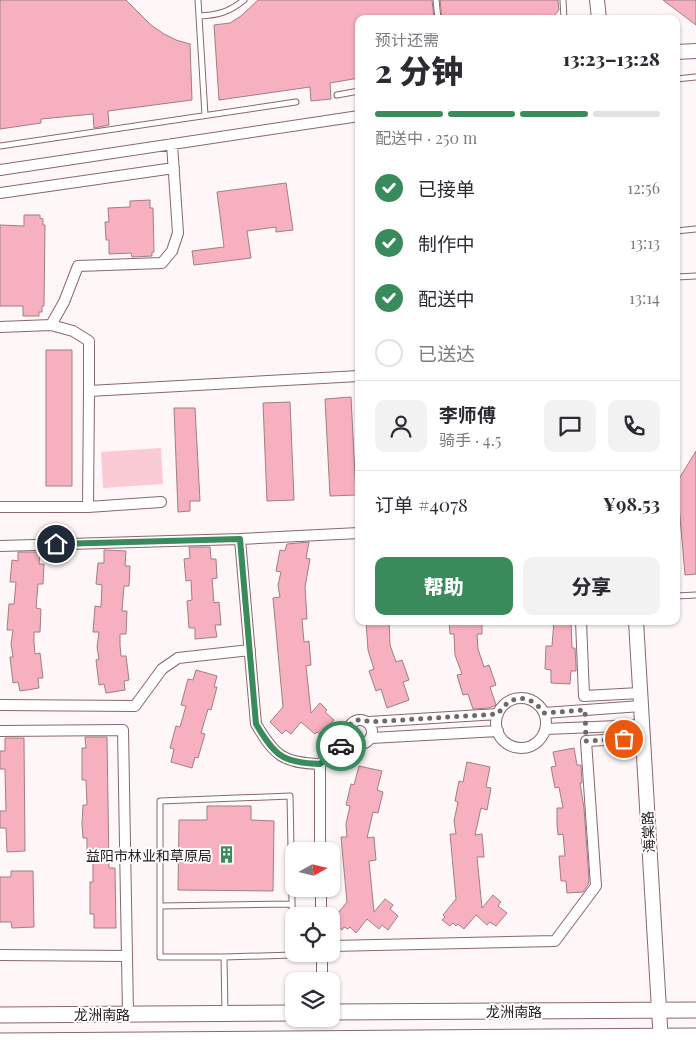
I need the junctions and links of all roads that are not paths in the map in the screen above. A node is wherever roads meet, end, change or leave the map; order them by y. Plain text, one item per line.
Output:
1 (198, 0) edge
2 (244, 0) edge
3 (436, 0) edge
4 (563, 0) edge
5 (598, 0) edge
6 (438, 15) edge
7 (564, 15) edge
8 (599, 15) edge
9 (199, 16) junction
10 (696, 51) edge
11 (680, 52) edge
12 (696, 77) edge
13 (680, 79) edge
14 (355, 92) edge
15 (337, 95) dead end
16 (296, 102) dead end
17 (205, 115) junction
18 (355, 117) edge
19 (172, 144) junction
20 (0, 146) edge
21 (174, 168) junction
22 (0, 170) edge
23 (0, 194) edge
24 (696, 229) edge
25 (680, 231) edge
26 (696, 276) edge
27 (680, 277) edge
28 (50, 325) junction
29 (0, 327) edge
30 (355, 376) edge
31 (89, 391) junction
32 (161, 502) dead end
33 (0, 507) edge
34 (88, 507) junction
35 (355, 533) edge
36 (240, 539) junction
37 (0, 546) edge
38 (696, 595) edge
39 (680, 596) edge
40 (581, 625) edge
41 (636, 625) edge
42 (250, 650) junction
43 (584, 696) junction
44 (640, 699) junction
45 (0, 705) edge
46 (585, 710) junction
47 (544, 713) junction
48 (498, 714) junction
49 (369, 722) junction
50 (586, 727) junction
51 (546, 729) junction
52 (0, 731) edge
53 (498, 731) junction
54 (642, 731) junction
55 (371, 738) junction
56 (350, 739) junction
57 (586, 741) junction
58 (320, 764) junction
59 (320, 842) edge
60 (292, 904) junction
61 (160, 906) junction
62 (340, 946) edge
63 (0, 955) edge
64 (127, 956) junction
65 (224, 957) junction
66 (659, 1010) junction
67 (696, 1010) edge
68 (340, 1012) edge
69 (225, 1013) junction
70 (285, 1013) edge
71 (128, 1014) junction
72 (0, 1015) edge
73 (696, 1036) edge
74 (661, 1040) edge
75 (0, 1041) edge
76 (266, 1041) edge

1 - 9 lane
2 - 9 lane
3 - 6 lane
4 - 7 lane
5 - 8 street
9 - 17 lane
10 - 11 street
12 - 13 lane
14 - 15 lane
16 - 17 lane
17 - 20 lane
18 - 19 street
19 - 21 street
19 - 22 street
21 - 23 street
21 - 28 street
24 - 25 lane
26 - 27 lane
28 - 29 street
28 - 31 street
30 - 31 street
31 - 34 street
32 - 34 street
33 - 34 street
35 - 36 street
36 - 37 street
36 - 42 street
38 - 39 lane
40 - 43 street
41 - 44 street, 海棠路
42 - 45 street
42 - 58 street
43 - 44 street
43 - 46 street
44 - 46 street
44 - 54 street, 海棠路
46 - 47 street
46 - 50 street
47 - 48 street
47 - 51 street
48 - 49 street
48 - 53 street
49 - 55 street
49 - 56 street
50 - 51 street
50 - 54 street
50 - 57 street
51 - 53 street
52 - 64 street
53 - 55 street
54 - 57 street
54 - 66 street, 海棠路
55 - 56 street
56 - 58 street
57 - 62 street
58 - 59 street
60 - 61 lane
60 - 61 lane
60 - 65 lane
61 - 65 lane
63 - 64 street
64 - 71 street
65 - 69 lane
66 - 67 main road, 龙洲南路
66 - 68 main road, 龙洲南路
66 - 74 street, 海棠路
69 - 70 main road, 龙洲南路
69 - 71 main road, 龙洲南路
71 - 72 main road, 龙洲南路
73 - 74 main road, 龙洲南路
74 - 76 main road, 龙洲南路
75 - 76 main road, 龙洲南路

